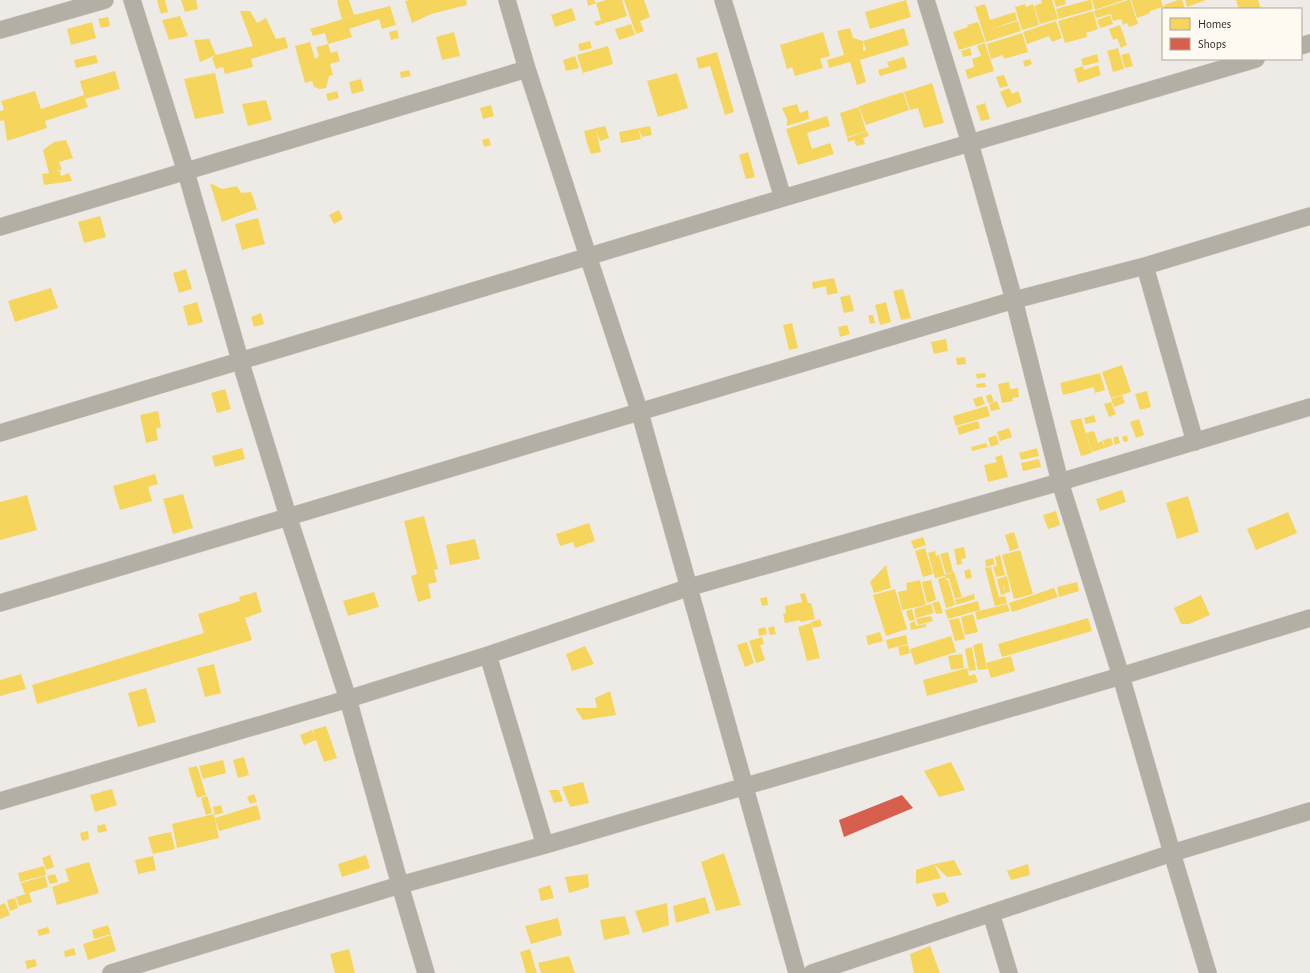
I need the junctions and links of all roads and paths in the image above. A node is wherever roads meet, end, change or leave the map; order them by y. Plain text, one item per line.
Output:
1 (105, 0) edge
2 (132, 0) edge
3 (507, 0) edge
4 (723, 0) edge
5 (926, 0) edge
6 (0, 30) edge
7 (1253, 60) edge
8 (527, 69) junction
9 (970, 142) junction
10 (186, 172) junction
11 (783, 198) junction
12 (1310, 216) edge
13 (0, 227) edge
14 (588, 256) junction
15 (1145, 266) junction
16 (1014, 300) junction
17 (240, 360) junction
18 (1310, 407) edge
19 (640, 412) junction
20 (0, 433) edge
21 (1195, 442) junction
22 (1060, 482) junction
23 (288, 516) junction
24 (690, 587) junction
25 (0, 603) edge
26 (1310, 618) edge
27 (488, 655) junction
28 (1121, 676) junction
29 (348, 699) junction
30 (745, 786) junction
31 (0, 801) edge
32 (1310, 812) edge
33 (545, 845) junction
34 (1172, 854) junction
35 (400, 886) junction
36 (991, 914) junction
37 (111, 973) edge
38 (426, 973) edge
39 (797, 973) edge
40 (812, 973) edge
41 (1009, 973) edge
42 (1208, 973) edge

1 - 6 street
2 - 10 street
3 - 8 street
4 - 11 street
5 - 9 street
7 - 9 street
8 - 10 street
8 - 14 street
9 - 11 street
9 - 16 street
10 - 13 street
10 - 17 street
11 - 14 street
12 - 15 street
14 - 17 street
14 - 19 street
15 - 16 street
15 - 21 street
16 - 19 street
16 - 22 street
17 - 20 street
17 - 23 street
18 - 21 street
19 - 23 street
19 - 24 street
21 - 22 street
22 - 24 street
22 - 28 street
23 - 25 street
23 - 29 street
24 - 27 street
24 - 30 street
26 - 28 street
27 - 29 street
27 - 33 street
28 - 30 street
28 - 34 street
29 - 31 street
29 - 35 street
30 - 33 street
30 - 39 street
32 - 34 street
33 - 35 street
34 - 36 street
34 - 42 street
35 - 37 street
35 - 38 street
36 - 40 street
36 - 41 street

